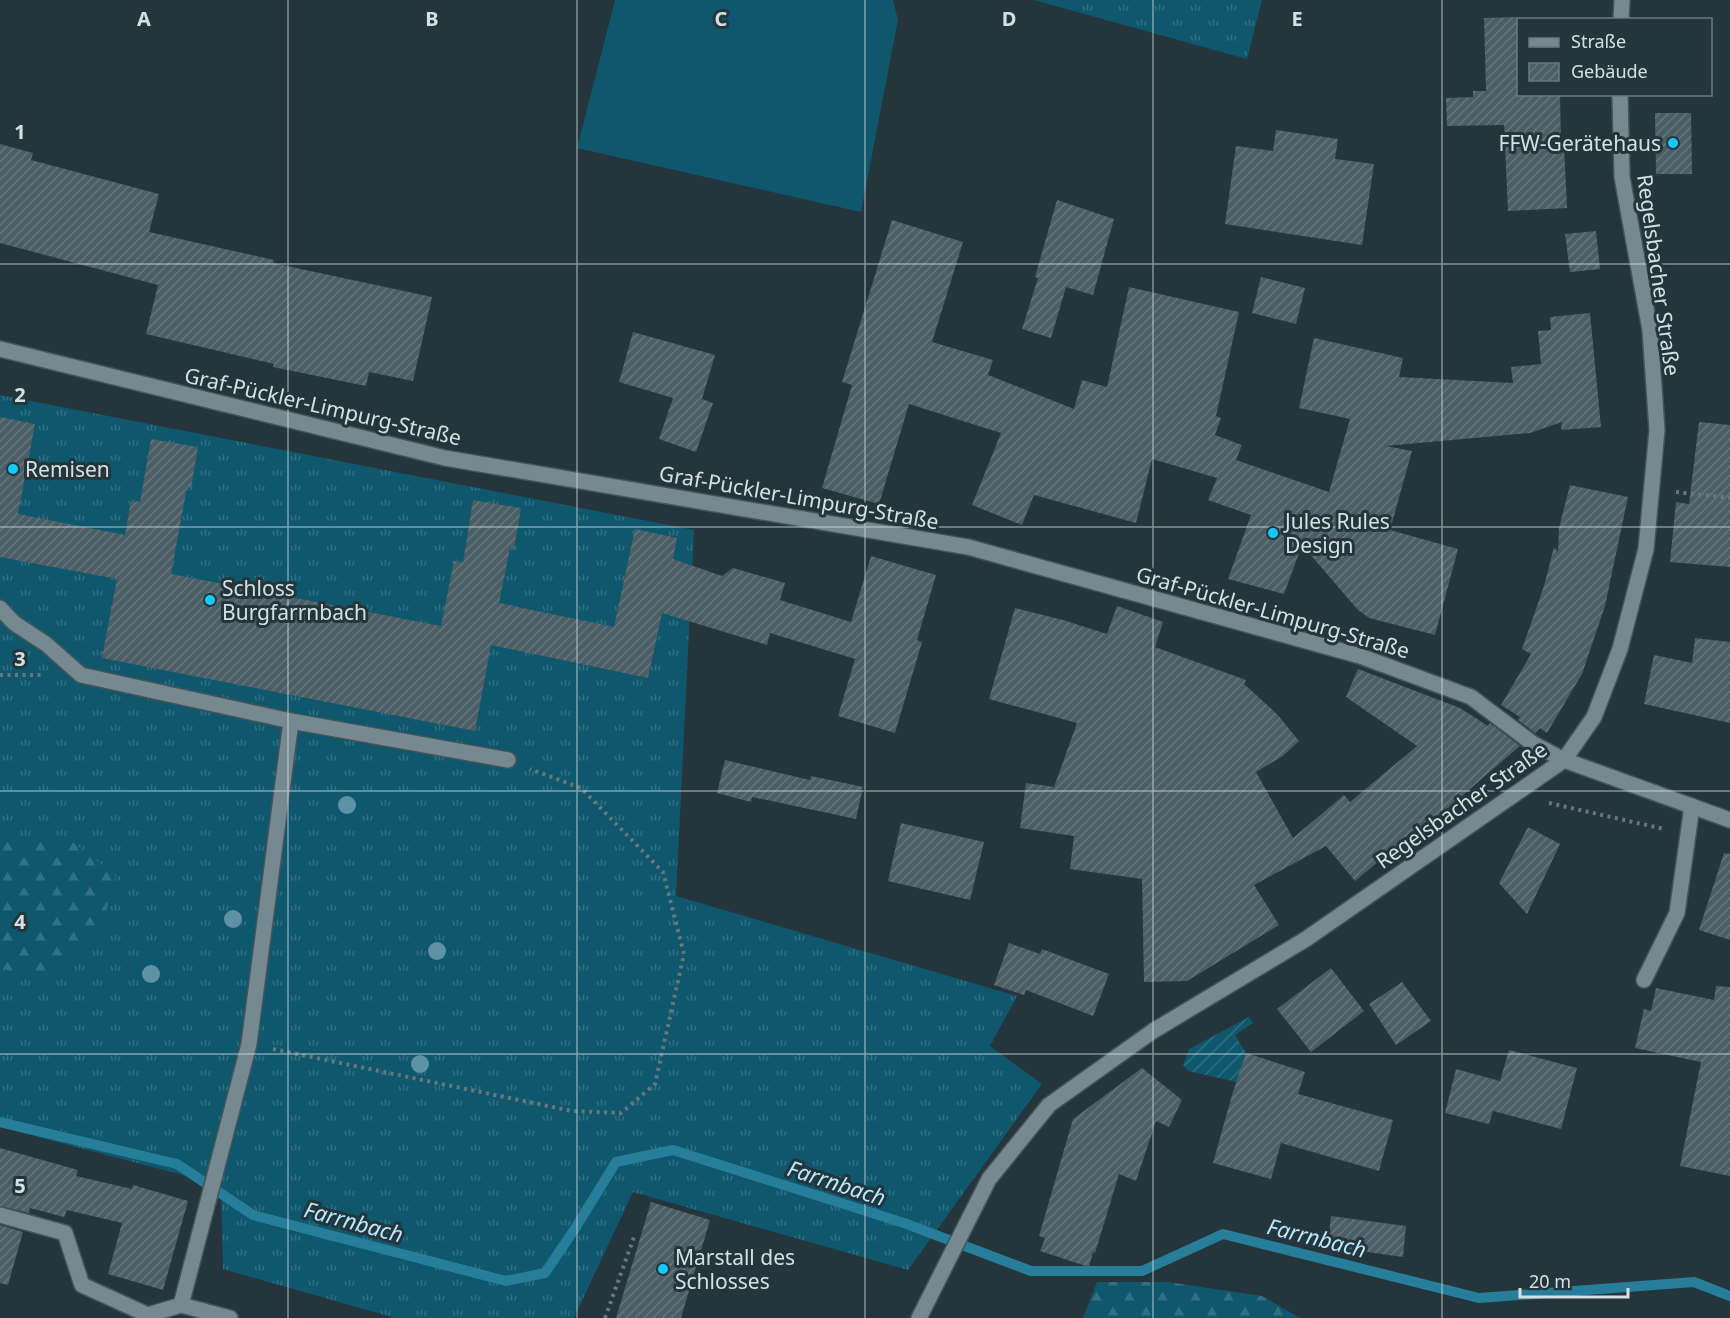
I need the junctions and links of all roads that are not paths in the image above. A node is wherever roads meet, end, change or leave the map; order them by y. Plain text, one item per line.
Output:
1 (1622, 0) edge
2 (1621, 18) edge
3 (1620, 96) edge
4 (0, 349) edge
5 (0, 608) edge
6 (291, 721) junction
7 (508, 760) road end
8 (1564, 760) junction
9 (1692, 806) junction
10 (1730, 820) edge
11 (1644, 980) dead end
12 (0, 1215) edge
13 (181, 1305) junction
14 (920, 1314) edge
15 (148, 1317) edge
16 (230, 1318) edge

1 - 2 street
3 - 8 street, Regelsbacher Straße
4 - 8 street, Graf-Pückler-Limpurg-Straße
5 - 6 street
6 - 7 street
6 - 13 street
8 - 9 street, Graf-Pückler-Limpurg-Straße
8 - 14 street, Regelsbacher Straße
9 - 10 street, Graf-Pückler-Limpurg-Straße
9 - 11 street
12 - 15 street
13 - 15 street
13 - 16 street

